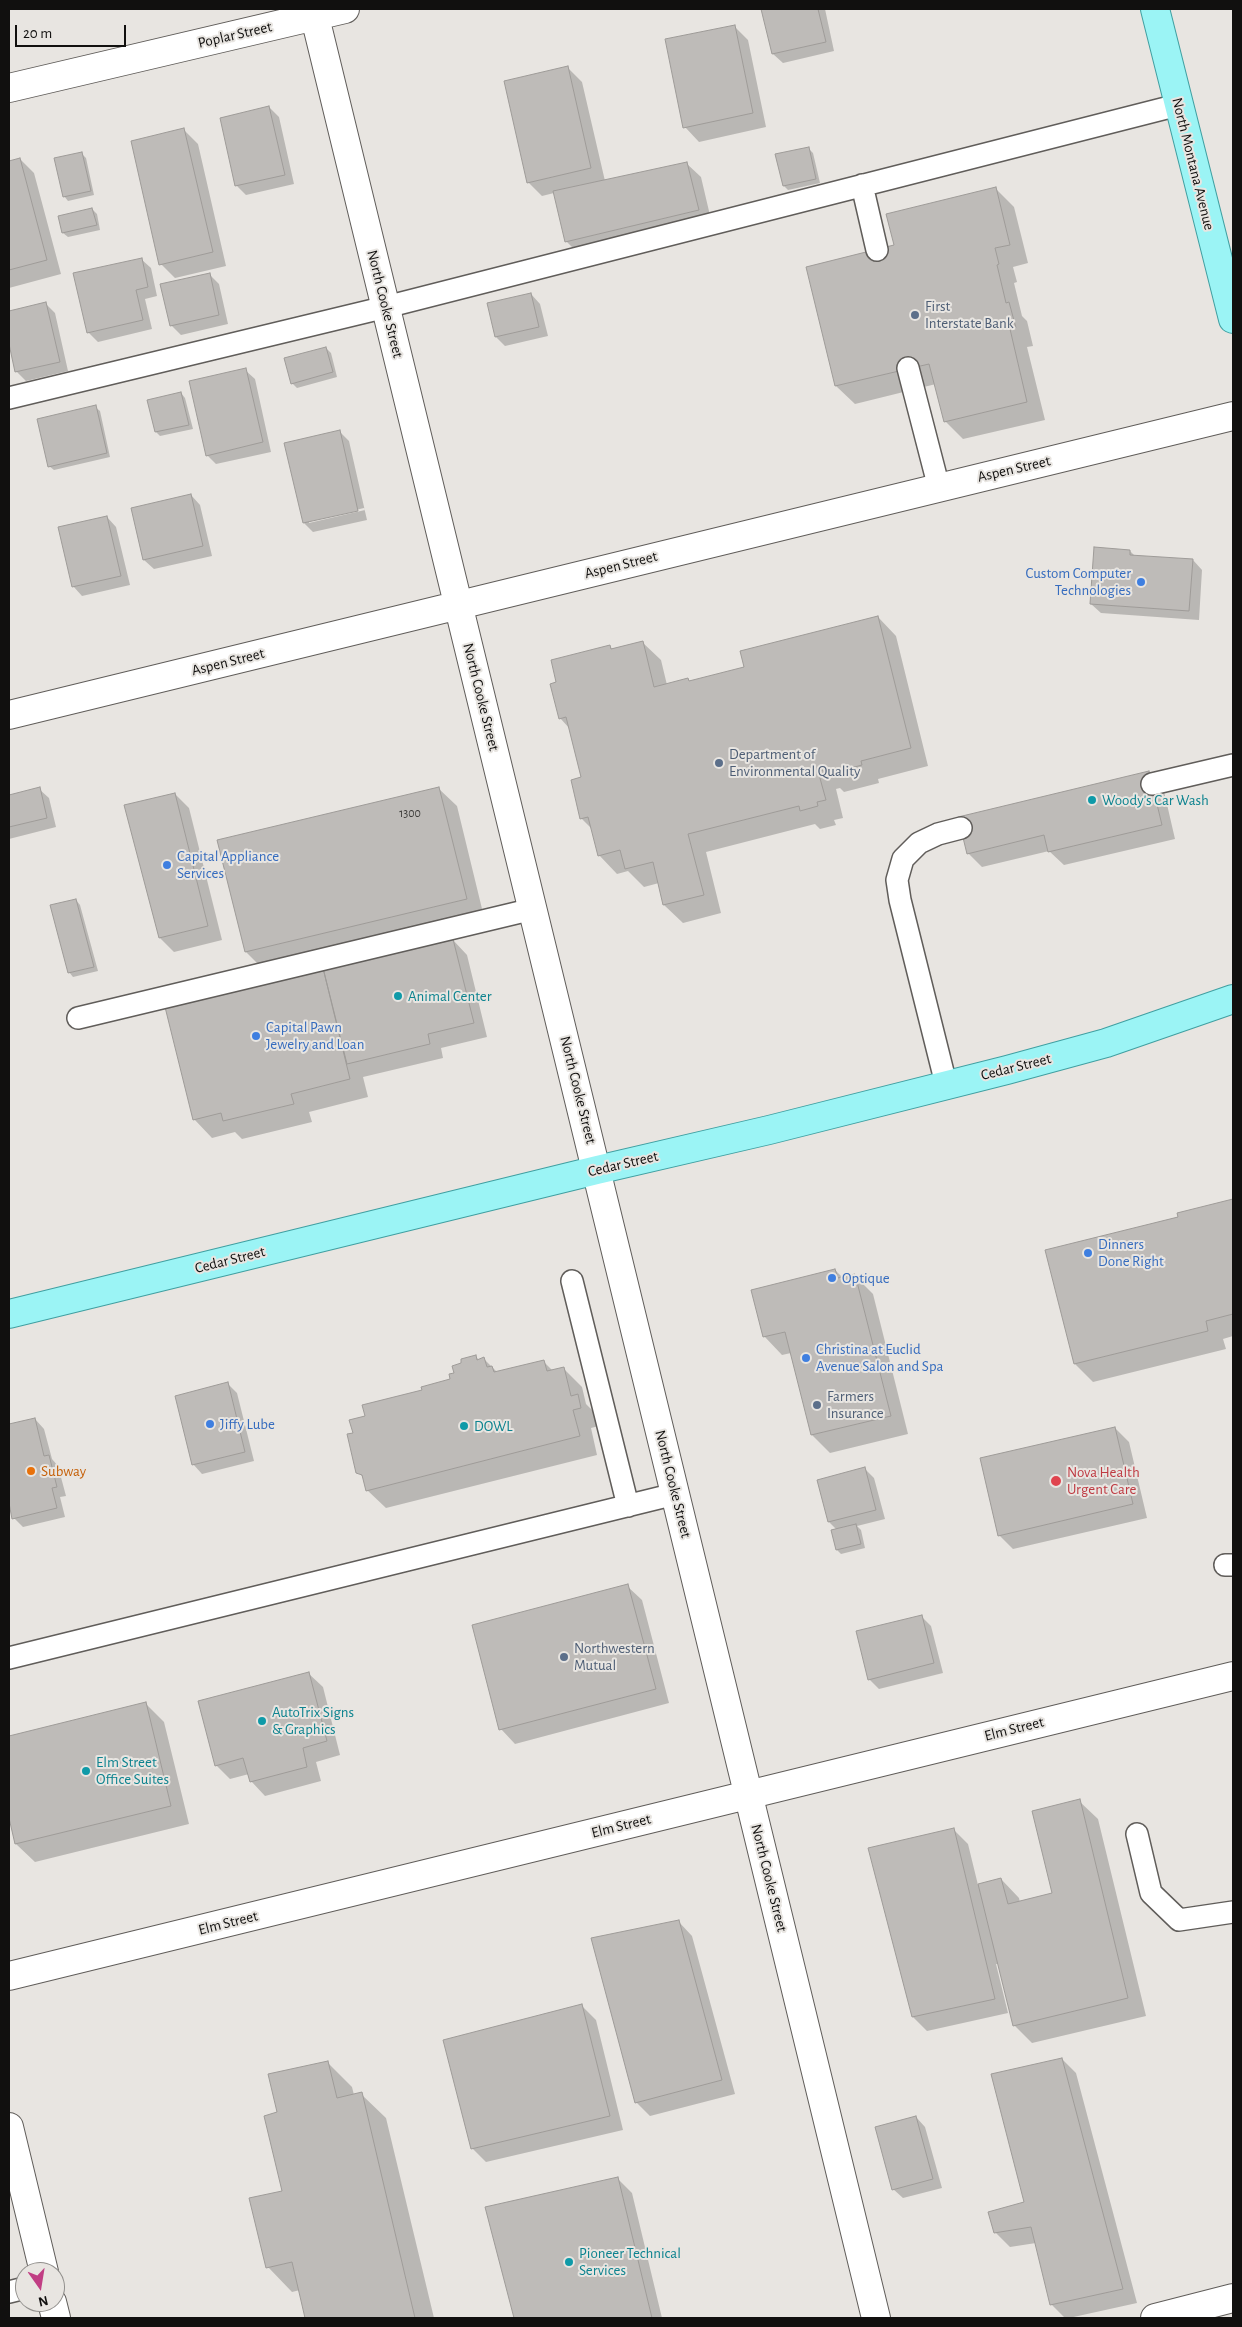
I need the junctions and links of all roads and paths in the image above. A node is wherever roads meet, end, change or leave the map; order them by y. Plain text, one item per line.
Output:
1 (345, 9) edge
2 (1155, 9) edge
3 (314, 12) edge
4 (9, 88) edge
5 (1178, 105) junction
6 (862, 185) junction
7 (878, 250) dead end
8 (386, 307) junction
9 (1233, 319) edge
10 (908, 368) dead end
11 (9, 398) edge
12 (1233, 416) edge
13 (939, 488) junction
14 (458, 605) junction
15 (9, 715) edge
16 (1233, 765) edge
17 (1152, 784) dead end
18 (961, 828) dead end
19 (533, 909) junction
20 (1233, 998) edge
21 (78, 1018) dead end
22 (946, 1084) junction
23 (597, 1170) junction
24 (572, 1281) dead end
25 (9, 1314) edge
26 (675, 1494) junction
27 (628, 1506) junction
28 (9, 1658) edge
29 (1233, 1676) edge
30 (749, 1794) junction
31 (1137, 1834) dead end
32 (1233, 1912) edge
33 (9, 1976) edge
34 (9, 2127) edge
35 (42, 2262) edge
36 (1233, 2298) edge
37 (876, 2318) edge
38 (1155, 2318) edge

1 - 3 street, Poplar Street
2 - 5 main road, North Montana Avenue
3 - 4 street, Poplar Street
3 - 8 street, North Cooke Street
5 - 6 lane
5 - 9 main road, North Montana Avenue
6 - 7 lane
6 - 8 lane
8 - 11 lane
8 - 14 street, North Cooke Street
10 - 13 lane
12 - 13 street, Aspen Street
13 - 14 street, Aspen Street
14 - 15 street, Aspen Street
14 - 19 street, North Cooke Street
16 - 17 lane
18 - 22 lane
19 - 21 lane
19 - 23 street, North Cooke Street
20 - 22 main road, Cedar Street
22 - 23 main road, Cedar Street
23 - 25 main road, Cedar Street
23 - 26 street, North Cooke Street
24 - 27 lane
26 - 27 lane
26 - 30 street, North Cooke Street
27 - 28 lane
29 - 30 street, Elm Street
30 - 33 street, Elm Street
30 - 37 street, North Cooke Street
31 - 32 lane
34 - 35 street
36 - 38 street

